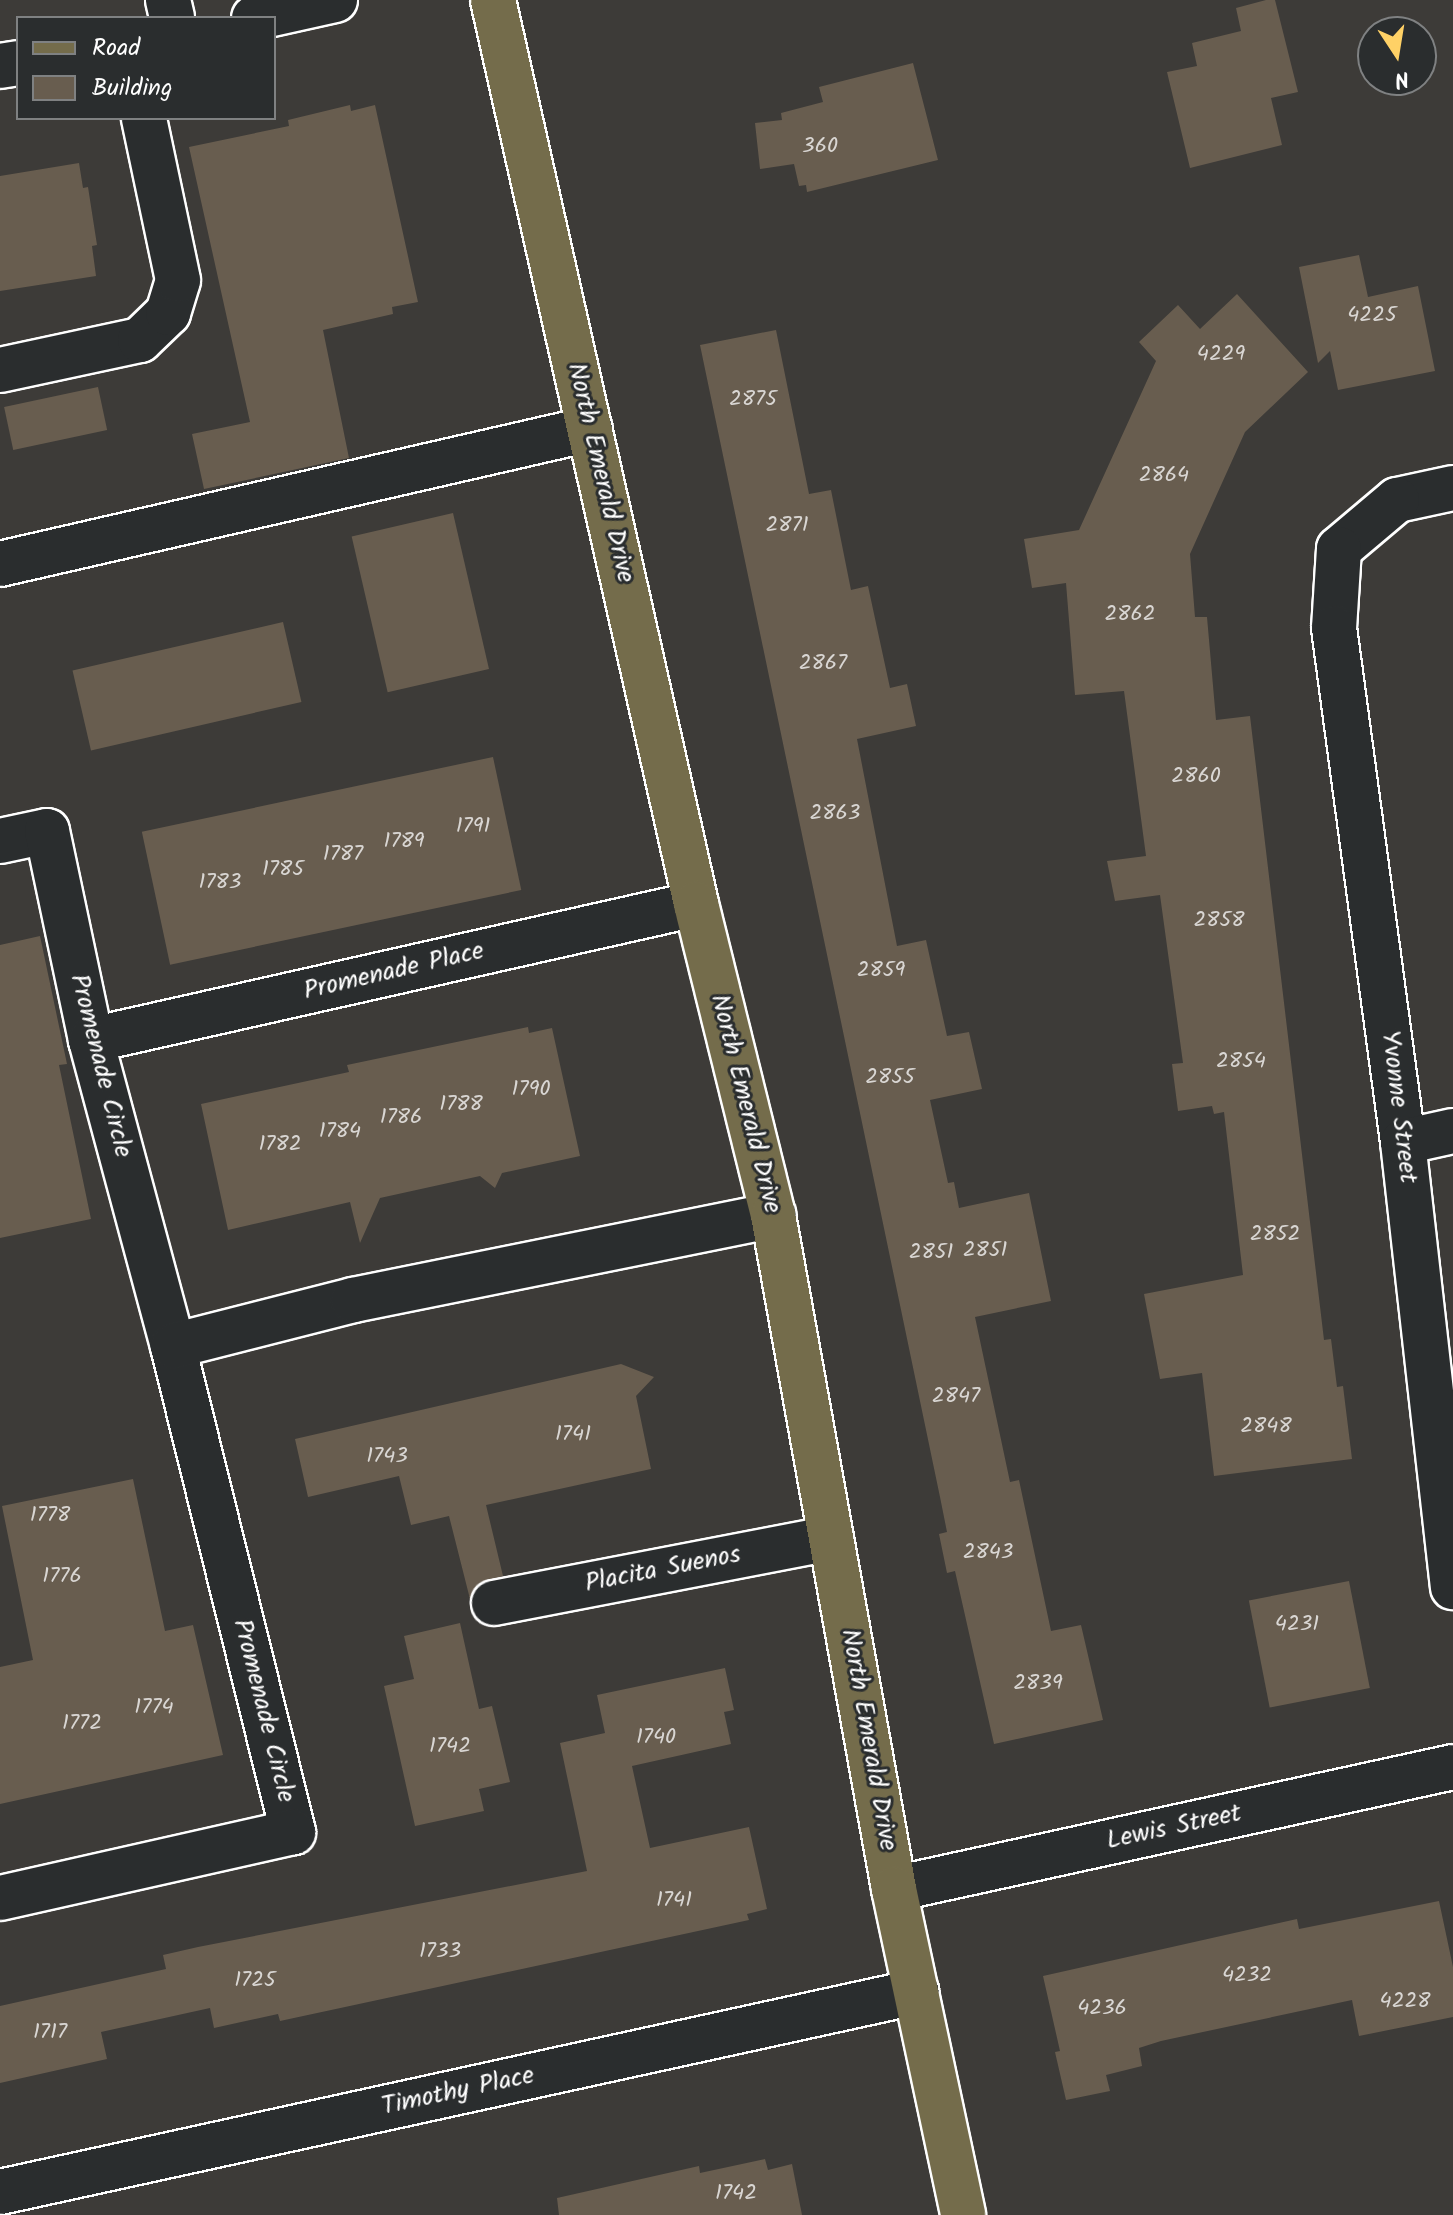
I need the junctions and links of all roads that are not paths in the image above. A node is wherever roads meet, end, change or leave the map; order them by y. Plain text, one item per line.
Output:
1 (335, 0) edge
2 (493, 0) edge
3 (263, 16) edge
4 (144, 120) edge
5 (0, 370) edge
6 (590, 429) junction
7 (1453, 488) edge
8 (0, 564) edge
9 (0, 841) edge
10 (696, 904) junction
11 (91, 1040) junction
12 (1453, 1131) edge
13 (1403, 1142) junction
14 (773, 1215) junction
15 (173, 1346) junction
16 (831, 1538) junction
17 (1453, 1587) edge
18 (494, 1603) dead end
19 (1453, 1767) edge
20 (894, 1889) junction
21 (0, 1898) edge
22 (916, 1992) junction
23 (0, 2192) edge
24 (963, 2215) edge

1 - 3 street
2 - 6 main road, North Emerald Drive
4 - 5 street
6 - 8 street
6 - 10 main road, North Emerald Drive
7 - 13 street, Yvonne Street
9 - 11 street, Promenade Circle
10 - 11 street, Promenade Place
10 - 14 main road, North Emerald Drive
11 - 15 street, Promenade Circle
12 - 13 street
13 - 17 street, Yvonne Street
14 - 15 street
14 - 16 main road, North Emerald Drive
15 - 21 street, Promenade Circle
16 - 18 street, Placita Suenos
16 - 20 main road, North Emerald Drive
19 - 20 street, Lewis Street
20 - 22 main road, North Emerald Drive
22 - 23 street, Timothy Place
22 - 24 main road, North Emerald Drive

